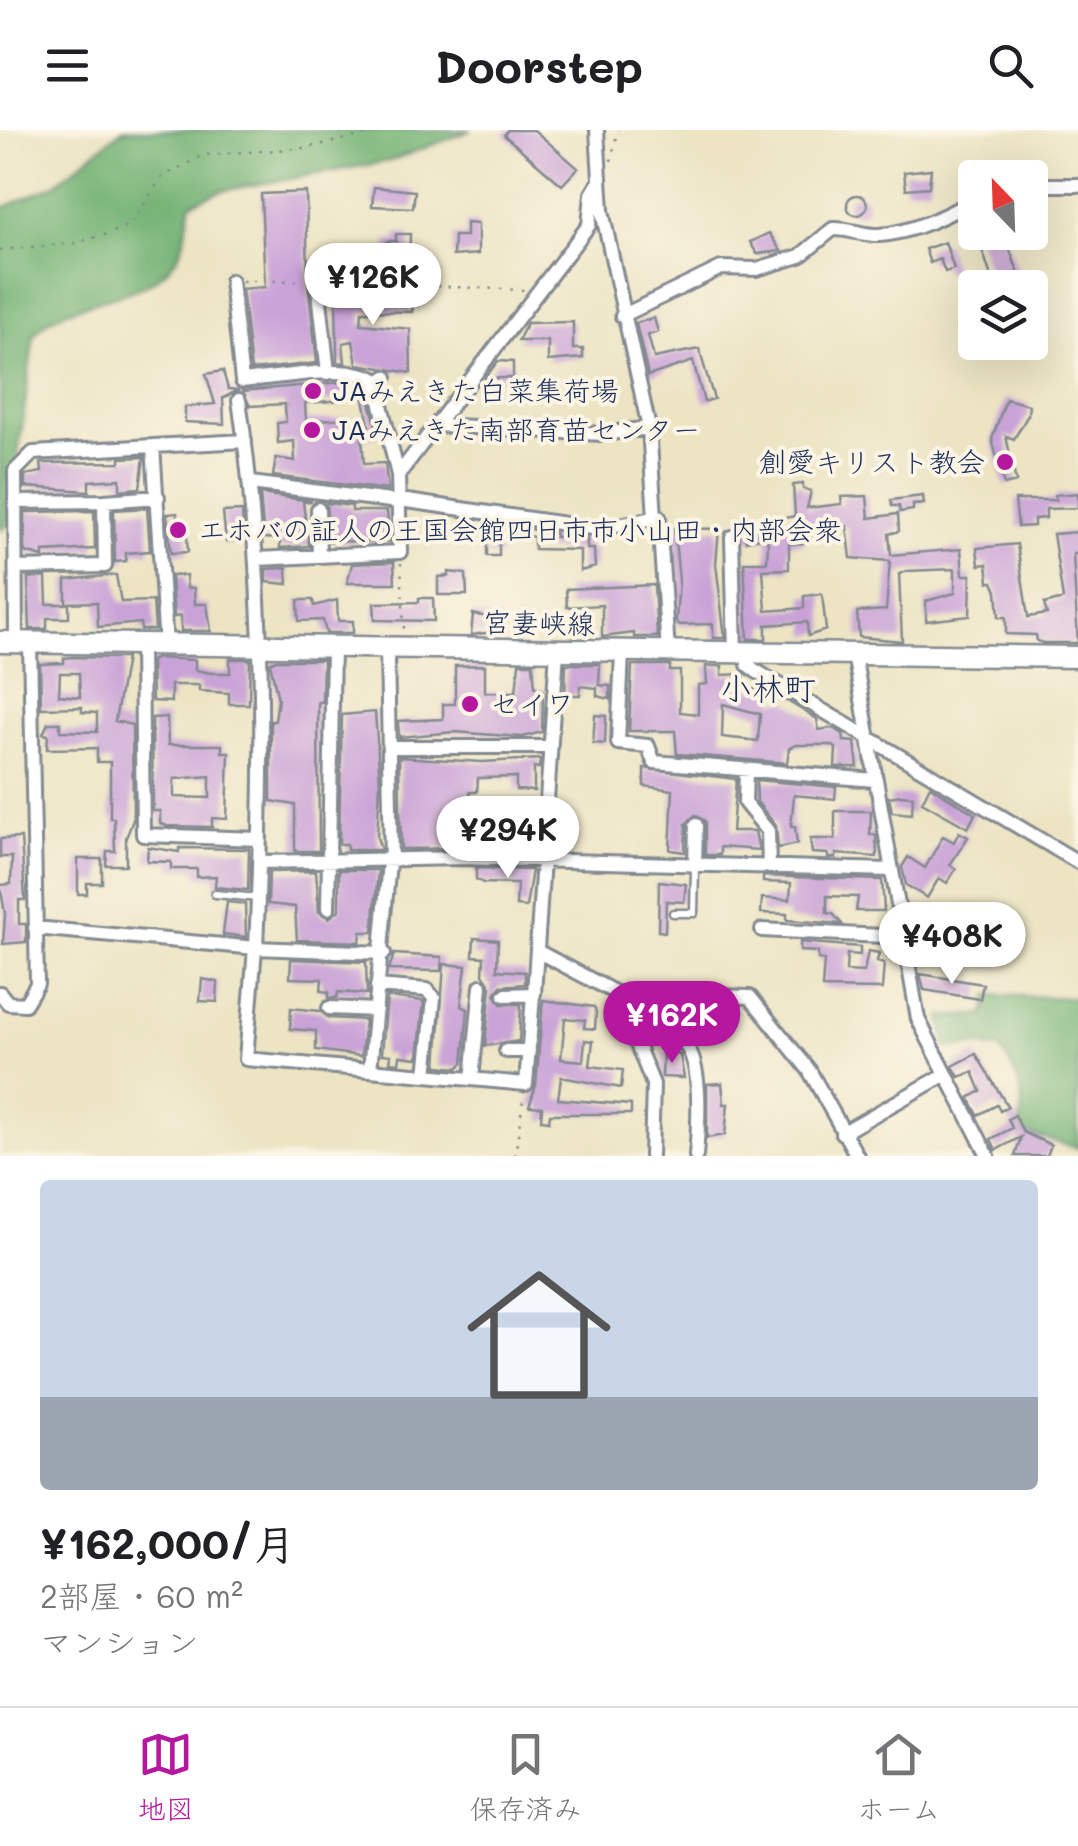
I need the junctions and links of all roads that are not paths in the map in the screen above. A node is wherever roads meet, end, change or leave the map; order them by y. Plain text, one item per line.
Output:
1 (597, 130) edge
2 (598, 183) junction
3 (1048, 185) edge
4 (1078, 185) edge
5 (958, 209) edge
6 (231, 281) road end
7 (318, 282) road end
8 (622, 316) junction
9 (328, 373) junction
10 (239, 400) dead end
11 (436, 425) junction
12 (649, 428) junction
13 (245, 441) junction
14 (154, 446) junction
15 (398, 475) junction
16 (251, 483) junction
17 (158, 497) junction
18 (104, 501) junction
19 (399, 501) junction
20 (15, 502) junction
21 (318, 509) dead end
22 (655, 517) junction
23 (732, 537) dead end
24 (319, 556) junction
25 (257, 560) junction
26 (16, 568) junction
27 (15, 642) edge
28 (141, 646) junction
29 (166, 646) junction
30 (262, 648) junction
31 (333, 648) junction
32 (396, 649) junction
33 (557, 651) junction
34 (622, 652) junction
35 (668, 652) junction
36 (741, 653) junction
37 (854, 654) junction
38 (1078, 657) edge
39 (867, 736) junction
40 (390, 747) junction
41 (550, 747) junction
42 (746, 770) junction
43 (875, 780) junction
44 (696, 825) dead end
45 (260, 839) junction
46 (543, 861) junction
47 (260, 862) junction
48 (390, 862) junction
49 (1078, 862) edge
50 (329, 863) junction
51 (695, 866) junction
52 (770, 867) junction
53 (890, 870) junction
54 (214, 894) dead end
55 (258, 898) junction
56 (328, 908) dead end
57 (673, 913) dead end
58 (35, 928) junction
59 (762, 930) dead end
60 (902, 937) junction
61 (255, 948) junction
62 (537, 951) junction
63 (384, 953) junction
64 (378, 986) junction
65 (481, 986) dead end
66 (0, 993) edge
67 (616, 993) junction
68 (505, 995) dead end
69 (532, 995) junction
70 (329, 1008) dead end
71 (376, 1010) junction
72 (628, 1019) junction
73 (506, 1051) dead end
74 (529, 1051) junction
75 (370, 1070) junction
76 (946, 1074) junction
77 (426, 1075) junction
78 (472, 1080) junction
79 (842, 1133) junction
80 (855, 1155) edge
81 (651, 1156) edge
82 (696, 1156) edge
83 (988, 1156) edge

1 - 2 street
2 - 8 street
2 - 11 street
3 - 4 street
5 - 8 street
6 - 9 street
7 - 9 street
8 - 12 street
9 - 15 street
10 - 13 street
11 - 12 street
11 - 15 street
12 - 22 street
13 - 14 street
13 - 16 street
14 - 17 street
14 - 20 street
15 - 19 street
16 - 19 street
16 - 25 street
17 - 18 street
17 - 29 street
18 - 20 street
18 - 26 street
19 - 22 street
19 - 24 street
20 - 26 street
21 - 24 street
22 - 35 street
23 - 36 street
24 - 25 street
25 - 30 street
26 - 27 street
27 - 28 main road, 宮妻峡線
27 - 58 street
28 - 29 main road, 宮妻峡線
28 - 45 street
29 - 30 main road, 宮妻峡線
30 - 31 main road, 宮妻峡線
30 - 45 street
31 - 32 main road, 宮妻峡線
31 - 50 street
32 - 33 main road, 宮妻峡線
32 - 40 street
33 - 34 main road, 宮妻峡線
33 - 41 street
34 - 35 main road, 宮妻峡線
34 - 42 street
35 - 36 main road, 宮妻峡線
36 - 37 main road, 宮妻峡線
36 - 39 street
37 - 38 main road, 宮妻峡線
37 - 39 street
39 - 43 street
39 - 49 street
40 - 41 street
40 - 48 street
41 - 46 street
42 - 43 street
42 - 52 street
43 - 53 street
44 - 51 street
45 - 47 street
46 - 48 street
46 - 51 street
46 - 62 street
47 - 50 street
47 - 55 street
48 - 50 street
48 - 63 street
50 - 56 street
51 - 52 street
51 - 57 lane
52 - 53 street
53 - 60 street
54 - 55 lane
55 - 61 street
58 - 61 street
58 - 66 street
59 - 60 street
60 - 76 street
61 - 63 street
61 - 75 street
62 - 67 street
62 - 69 street
63 - 64 street
64 - 71 street
64 - 77 street
65 - 78 street
67 - 72 street
67 - 79 street
68 - 69 street
69 - 74 street
70 - 71 street
71 - 75 street
72 - 81 street
72 - 82 street
73 - 74 street
74 - 78 street
75 - 77 street
76 - 79 street
76 - 83 street
77 - 78 street
79 - 80 street

